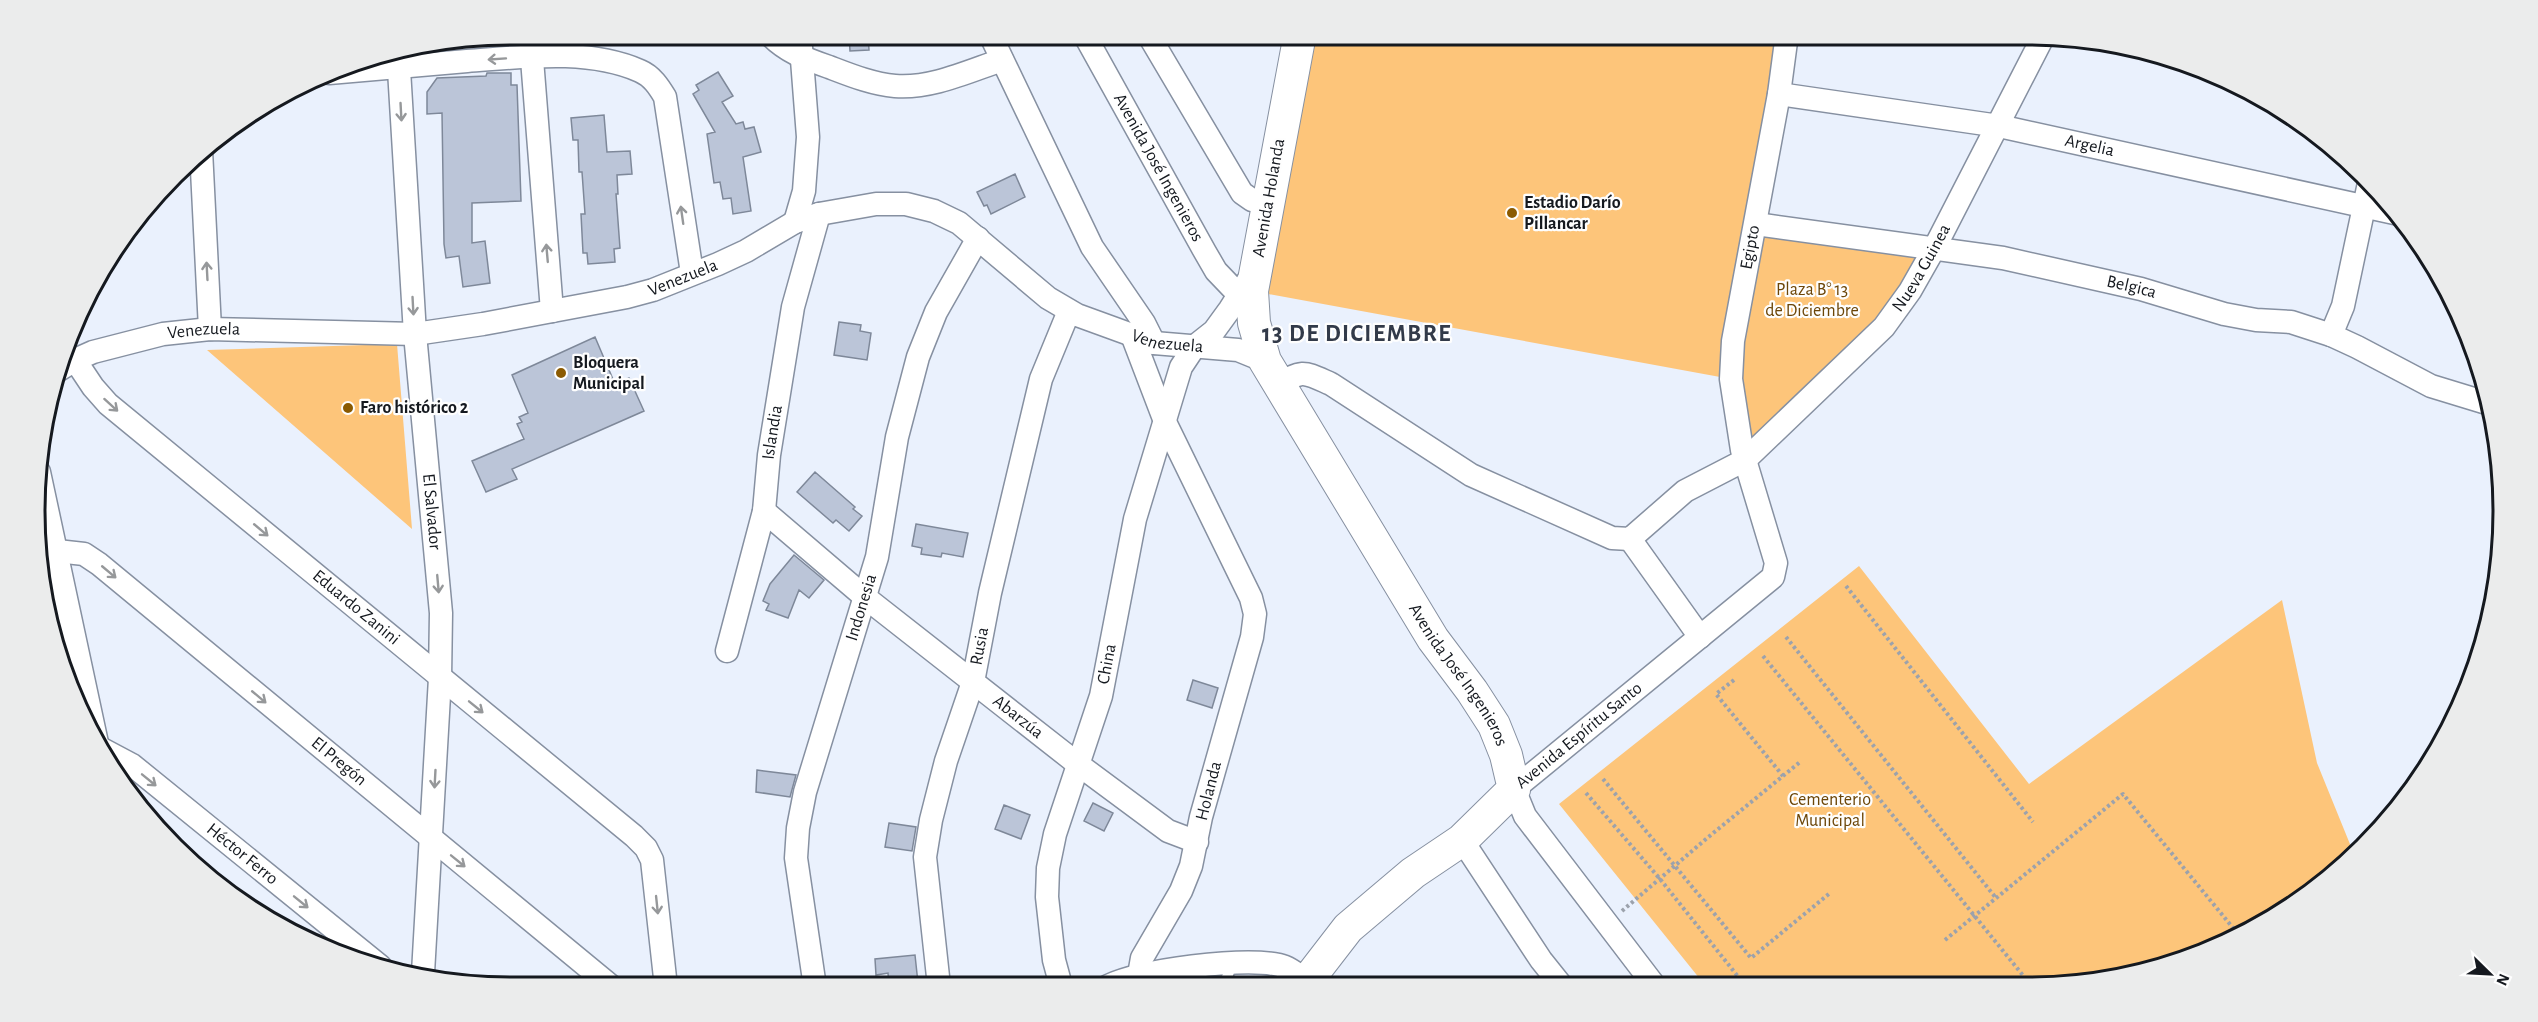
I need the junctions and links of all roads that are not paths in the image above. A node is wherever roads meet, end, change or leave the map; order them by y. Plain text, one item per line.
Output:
1 (530, 45) edge
2 (781, 45) edge
3 (801, 45) edge
4 (996, 45) edge
5 (1000, 45) edge
6 (1090, 45) edge
7 (1155, 45) edge
8 (1298, 45) edge
9 (1786, 45) edge
10 (2039, 45) edge
11 (802, 58) junction
12 (398, 60) edge
13 (1779, 93) junction
14 (1999, 126) junction
15 (202, 163) edge
16 (2368, 193) edge
17 (1268, 202) junction
18 (2366, 205) junction
19 (2382, 209) edge
20 (819, 214) junction
21 (795, 222) junction
22 (1756, 224) junction
23 (978, 238) junction
24 (1935, 247) junction
25 (1257, 266) junction
26 (692, 273) junction
27 (1239, 295) junction
28 (552, 311) junction
29 (1069, 311) junction
30 (210, 329) junction
31 (414, 334) junction
32 (1132, 335) junction
33 (2331, 335) junction
34 (1154, 343) junction
35 (1195, 346) junction
36 (69, 365) edge
37 (68, 368) edge
38 (1271, 373) junction
39 (2480, 401) edge
40 (1166, 424) junction
41 (1745, 460) junction
42 (45, 500) edge
43 (764, 510) junction
44 (1630, 539) junction
45 (57, 551) junction
46 (866, 598) junction
47 (1700, 637) junction
48 (727, 651) dead end
49 (440, 678) junction
50 (973, 681) junction
51 (90, 711) edge
52 (115, 756) edge
53 (1078, 765) junction
54 (1514, 789) junction
55 (432, 839) junction
56 (1462, 840) junction
57 (1197, 842) junction
58 (364, 953) edge
59 (1232, 963) junction
60 (423, 969) edge
61 (1139, 975) junction
62 (600, 977) edge
63 (665, 977) edge
64 (814, 977) edge
65 (938, 977) edge
66 (1059, 977) edge
67 (1133, 977) edge
68 (1227, 977) edge
69 (1298, 977) edge
70 (1310, 977) edge
71 (1555, 977) edge
72 (1649, 977) edge

1 -> 12 street
26 -> 1 street
28 -> 1 street
2 - 11 street
3 - 11 street
4 - 11 street
5 - 34 street
6 - 27 street, Avenida José Ingenieros
7 - 17 street
8 - 17 street, Avenida Holanda
9 - 13 street, Egipto
10 - 14 street, Nueva Guinea
11 - 21 street
12 -> 31 street, El Salvador
13 - 14 street, Argelia
13 - 22 street, Egipto
14 - 18 street, Argelia
14 - 24 street, Nueva Guinea
30 -> 15 street
16 - 18 street
17 - 25 street, Avenida Holanda
18 - 19 street, Argelia
18 - 33 street
20 - 21 street, Venezuela
20 - 23 street, Venezuela
20 - 43 street, Islandia
21 - 26 street, Venezuela
22 - 24 street, Belgica
22 - 41 street, Egipto
23 - 29 street, Venezuela
23 - 46 street, Indonesia
24 - 33 street, Belgica
24 - 41 street, Nueva Guinea
25 - 27 street, China
25 - 38 street, Avenida Holanda
26 - 28 street, Venezuela
27 - 35 street, China
28 - 31 street, Venezuela
29 - 32 street, Venezuela
29 - 50 street, Rusia
30 - 31 street, Venezuela
30 - 36 street, Venezuela
31 -> 49 street, El Salvador
32 - 34 street, Venezuela
32 - 40 street
33 - 39 street, Belgica
34 - 35 street, Venezuela
35 - 38 street, Venezuela
35 - 40 street, China
37 -> 49 street, Eduardo Zanini
38 - 44 street
38 - 54 street, Avenida José Ingenieros
40 - 53 street, China
40 - 57 street, Holanda
41 - 44 street, Nueva Guinea
41 - 47 street, Avenida Espíritu Santo
42 - 45 street
43 - 46 street, Abarzúa
43 - 48 street, Islandia
44 - 47 street
45 - 51 street
45 -> 55 street, El Pregón
46 - 50 street, Abarzúa
46 - 64 street, Indonesia
47 - 54 street, Avenida Espíritu Santo
49 -> 55 street, El Salvador
49 -> 63 street, Eduardo Zanini
50 - 53 street, Abarzúa
50 - 65 street, Rusia
52 -> 58 street, Héctor Ferro
53 - 57 street, Abarzúa
53 - 66 street, China
54 - 56 street, Avenida Espíritu Santo
54 - 72 street, Avenida José Ingenieros
55 - 60 street, El Salvador
55 -> 62 street, El Pregón
56 - 70 street, Avenida Espíritu Santo
56 - 71 street
57 - 61 street, Holanda
59 - 61 street
59 - 68 lane
59 - 69 street
61 - 67 street

